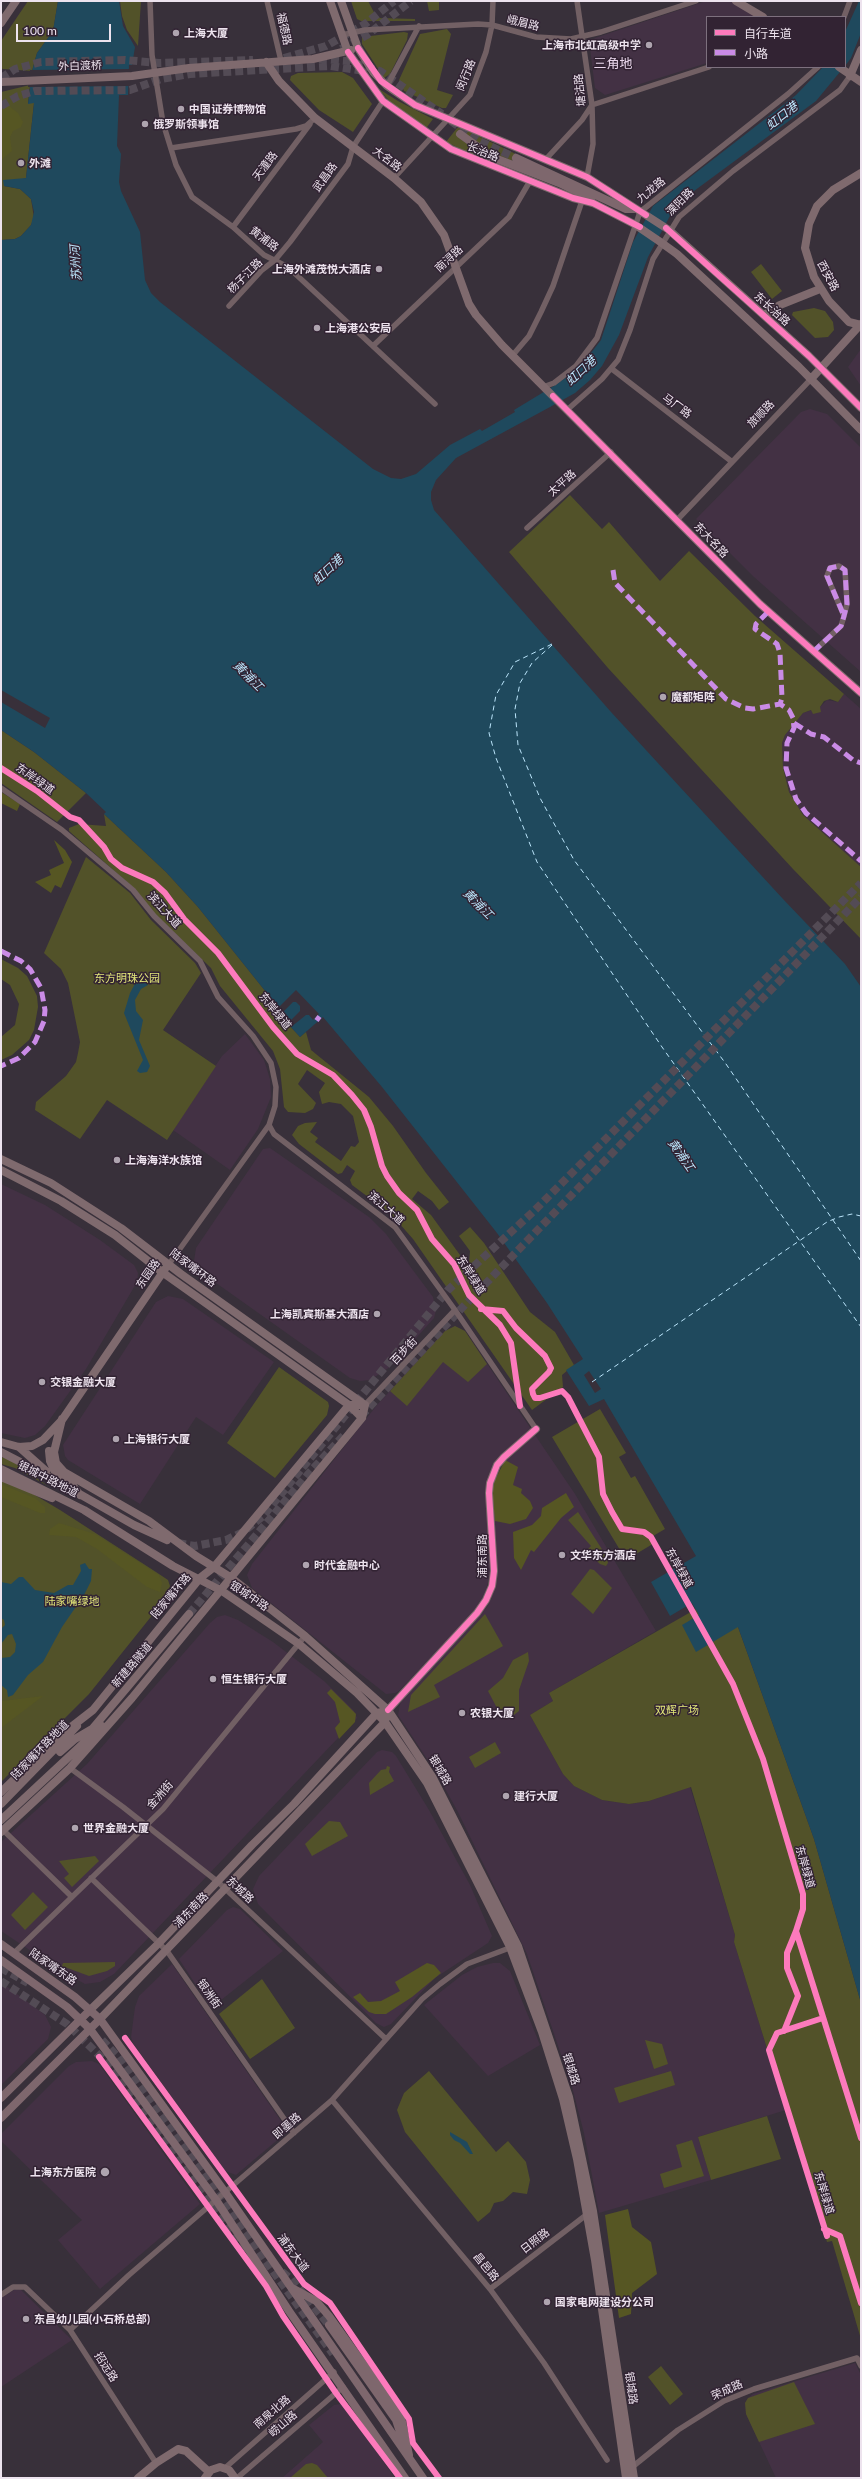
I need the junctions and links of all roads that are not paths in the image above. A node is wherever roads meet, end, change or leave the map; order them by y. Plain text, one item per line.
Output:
1 (16, 1) edge
2 (150, 1) edge
3 (267, 1) edge
4 (330, 1) edge
5 (341, 1) edge
6 (493, 1) edge
7 (577, 1) edge
8 (696, 1) edge
9 (736, 1) edge
10 (850, 1) edge
11 (761, 16) edge
12 (844, 16) edge
13 (1, 23) edge
14 (492, 25) junction
15 (419, 26) junction
16 (351, 32) junction
17 (342, 35) junction
18 (584, 36) junction
19 (358, 48) junction
20 (861, 50) edge
21 (348, 52) junction
22 (280, 61) junction
23 (266, 62) junction
24 (706, 68) edge
25 (817, 68) edge
26 (844, 71) edge
27 (154, 73) junction
28 (1, 82) edge
29 (861, 82) edge
30 (387, 86) junction
31 (383, 100) junction
32 (592, 104) junction
33 (315, 118) junction
34 (449, 119) junction
35 (460, 134) dead end
36 (430, 137) junction
37 (353, 147) junction
38 (171, 148) junction
39 (516, 158) tunnel mouth
40 (546, 160) junction
41 (861, 173) edge
42 (587, 177) junction
43 (394, 178) junction
44 (530, 181) junction
45 (582, 201) junction
46 (593, 203) junction
47 (640, 212) junction
48 (655, 221) joint
49 (637, 226) junction
50 (233, 227) junction
51 (668, 229) junction
52 (660, 242) junction
53 (275, 260) junction
54 (456, 267) junction
55 (820, 289) junction
56 (229, 306) dead end
57 (764, 315) junction
58 (861, 325) edge
59 (374, 345) junction
60 (512, 356) junction
61 (821, 368) junction
62 (612, 369) junction
63 (811, 379) junction
64 (548, 391) junction
65 (435, 404) dead end
66 (861, 408) edge
67 (567, 410) junction
68 (861, 430) edge
69 (611, 452) junction
70 (731, 460) junction
71 (678, 519) junction
72 (527, 528) dead end
73 (844, 616) junction
74 (813, 652) junction
75 (861, 692) edge
76 (1, 788) edge
77 (269, 1125) junction
78 (1, 1160) edge
79 (1, 1170) edge
80 (169, 1264) junction
81 (162, 1272) junction
82 (455, 1310) junction
83 (349, 1405) junction
84 (365, 1405) junction
85 (362, 1418) junction
86 (62, 1419) junction
87 (536, 1429) joint
88 (1, 1442) edge
89 (19, 1447) junction
90 (1, 1452) edge
91 (1, 1469) edge
92 (1, 1477) edge
93 (54, 1478) junction
94 (80, 1495) junction
95 (84, 1510) junction
96 (167, 1540) dead end
97 (214, 1567) junction
98 (200, 1578) junction
99 (230, 1578) junction
100 (222, 1591) junction
101 (189, 1614) tunnel mouth
102 (305, 1636) junction
103 (299, 1644) junction
104 (132, 1698) junction
105 (93, 1710) junction
106 (388, 1710) junction
107 (377, 1713) junction
108 (385, 1722) junction
109 (92, 1729) junction
110 (79, 1746) junction
111 (70, 1768) junction
112 (1, 1792) edge
113 (1, 1804) edge
114 (1, 1810) edge
115 (1, 1820) edge
116 (147, 1825) junction
117 (2, 1831) edge
118 (91, 1878) junction
119 (218, 1882) junction
120 (226, 1890) junction
121 (72, 1897) junction
122 (159, 1943) junction
123 (1, 1944) edge
124 (514, 1947) junction
125 (167, 1951) junction
126 (14, 1953) junction
127 (1, 1960) edge
128 (90, 2010) junction
129 (81, 2019) junction
130 (100, 2019) junction
131 (90, 2029) junction
132 (386, 2039) junction
133 (1, 2098) edge
134 (332, 2100) junction
135 (1, 2118) edge
136 (294, 2134) junction
137 (225, 2192) junction
138 (216, 2200) junction
139 (590, 2212) junction
140 (291, 2287) junction
141 (490, 2289) junction
142 (1, 2295) edge
143 (329, 2325) tunnel mouth
144 (70, 2330) junction
145 (861, 2366) edge
146 (334, 2372) junction
147 (343, 2387) junction
148 (410, 2458) junction
149 (607, 2460) dead end
150 (156, 2463) junction
151 (225, 2468) junction
152 (631, 2468) junction
153 (207, 2475) edge
154 (138, 2478) edge
155 (236, 2478) edge
156 (405, 2478) edge
157 (423, 2478) edge
158 (628, 2478) edge
159 (634, 2478) edge

1 - 13 main road
2 - 27 street, 黄浦路
3 - 22 street, 福德路
4 - 17 main road
5 - 16 main road
6 - 14 street, 闵行路
7 - 18 street, 塘沽路
8 - 18 street, 峨眉路
9 - 11 main road
10 - 12 street
14 - 15 street, 峨眉路
14 - 18 street, 峨眉路
14 - 34 street, 闵行路
15 - 16 street, 峨眉路
15 - 30 street
16 - 17 street, 峨眉路
16 - 19 main road
17 - 21 main road
18 - 32 street, 塘沽路
19 - 21 main road
19 - 30 main road, 长治路
20 - 26 main road, 溧阳路
21 - 22 main road
21 - 31 main road, 长治路
22 - 23 main road
23 - 27 main road
23 - 33 main road, 大名路
24 - 32 street
25 - 47 street, 九龙路
26 - 29 main road
26 - 51 street, 溧阳路
27 - 28 main road, 外白渡桥
27 - 38 street, 黄浦路
30 - 34 main road, 长治路
31 - 36 main road, 长治路
31 - 37 street, 武昌路
32 - 40 street
32 - 42 street, 塘沽路
33 - 37 main road, 大名路
33 - 38 street
33 - 50 street, 天潼路
34 - 36 street, 闵行路
34 - 40 main road, 长治路
35 - 46 main road
36 - 43 street, 闵行路
36 - 44 main road, 长治路
37 - 43 main road, 大名路
37 - 53 street, 武昌路
38 - 50 street, 黄浦路
39 - 47 main road
40 - 42 main road, 长治路
41 - 55 main road, 西安路
42 - 47 main road, 长治路
43 - 54 main road, 大名路
44 - 45 main road, 长治路
44 - 54 street, 南浔路
45 - 46 main road, 长治路
45 - 60 street
46 - 49 main road, 长治路
47 - 48 main road, 长治路
47 - 49 street, 九龙路
48 - 51 main road, 东长治路
49 - 52 main road, 长治路
49 - 64 street, 九龙路
50 - 53 street, 黄浦路
51 - 52 street, 溧阳路
51 - 57 main road, 东长治路
52 - 62 street, 溧阳路
52 - 63 main road
53 - 56 street, 杨子江路
53 - 59 street, 黄浦路
54 - 59 street, 南浔路
54 - 60 main road, 大名路
55 - 57 main road, 东长治路
55 - 58 main road, 西安路
57 - 61 main road, 东长治路
58 - 61 main road, 旅顺路
59 - 65 street, 黄浦路
60 - 64 main road, 大名路
61 - 63 main road, 旅顺路
61 - 66 main road, 东长治路
62 - 67 street, 溧阳路
62 - 70 street, 马厂路
63 - 68 main road
63 - 70 street, 旅顺路
64 - 67 main road, 东大名路
67 - 69 main road, 东大名路
69 - 71 main road, 东大名路
69 - 72 street, 太平路
70 - 71 street, 旅顺路
71 - 74 main road, 东大名路
73 - 73 street
73 - 74 street
74 - 75 main road, 东大名路
76 - 77 street, 滨江大道
77 - 80 street, 东园路
77 - 82 street, 滨江大道
78 - 80 main road, 陆家嘴环路
79 - 81 main road, 陆家嘴环路
80 - 81 main road, 东园路
80 - 84 main road, 陆家嘴环路
81 - 83 main road, 陆家嘴环路
81 - 86 main road, 东园路
82 - 84 street, 百步街
82 - 87 street, 滨江大道
83 - 84 main road
83 - 85 main road, 陆家嘴环路
83 - 97 main road, 陆家嘴环路
84 - 85 main road
85 - 99 main road
86 - 89 main road
86 - 94 main road
86 - 97 main road, 银城中路
87 - 106 main road, 浦东南路
88 - 89 main road
89 - 93 main road
90 - 93 main road, 银城中路地道
91 - 95 main road, 银城中路地道
92 - 95 main road
93 - 94 main road
94 - 96 main road
95 - 98 main road, 银城中路
97 - 98 main road, 陆家嘴环路
97 - 99 main road, 银城中路
98 - 100 main road, 银城中路
98 - 105 main road, 陆家嘴环路
99 - 100 main road
99 - 102 main road, 银城中路
100 - 103 main road, 银城中路
100 - 104 main road
101 - 109 main road, 新建路隧道
102 - 103 street, 金洲街
102 - 106 main road, 银城中路
103 - 107 main road, 银城中路
103 - 116 street, 金洲街
104 - 110 main road
104 - 111 main road
105 - 112 main road, 陆家嘴环路
105 - 113 main road, 陆家嘴环路地道
106 - 107 main road
106 - 108 main road, 浦东南路
106 - 124 main road, 银城路
107 - 108 main road, 银城中路
107 - 119 main road, 浦东南路
108 - 120 main road, 浦东南路
108 - 124 main road, 银城路
109 - 110 main road, 新建路隧道
109 - 114 main road, 新建路隧道
110 - 115 main road
111 - 116 street, 东城路
111 - 117 main road
116 - 118 street, 金洲街
116 - 119 street, 东城路
117 - 121 street
118 - 121 street, 金洲街
118 - 122 street, 银洲街
119 - 120 street, 东城路
119 - 122 main road, 浦东南路
120 - 125 main road, 浦东南路
120 - 132 street, 东城路
121 - 126 street, 金洲街
122 - 125 street, 银洲街
122 - 128 main road, 浦东南路
123 - 126 main road, 陆家嘴东路
124 - 132 street, 即墨路
124 - 139 main road, 银城路
125 - 130 main road, 浦东南路
125 - 136 street, 银洲街
126 - 128 main road, 陆家嘴东路
127 - 129 main road
128 - 129 main road, 浦东南路
128 - 130 main road, 浦东大道
129 - 131 main road
129 - 133 main road, 浦东南路
130 - 131 main road, 浦东南路
130 - 137 main road, 浦东大道
131 - 135 main road, 浦东南路
131 - 138 main road
132 - 134 street, 即墨路
134 - 136 street, 即墨路
134 - 141 street, 昌邑路
136 - 137 street, 即墨路
137 - 138 street, 即墨路
137 - 140 main road, 浦东大道
138 - 144 street, 即墨路
138 - 146 main road
139 - 141 street, 日照路
139 - 152 main road, 银城路
139 - 158 main road, 银城路
140 - 148 main road, 浦东大道
140 - 148 main road
141 - 149 street, 昌邑路
142 - 144 street, 招远路
143 - 148 main road
144 - 150 street, 招远路
145 - 152 street, 荣成路
146 - 147 main road
146 - 151 street, 南泉北路
147 - 155 street, 崂山路
147 - 156 main road
148 - 157 main road, 浦东大道
150 - 153 main road
150 - 154 main road
151 - 153 main road
151 - 155 main road, 崂山路
152 - 158 street
152 - 159 main road

